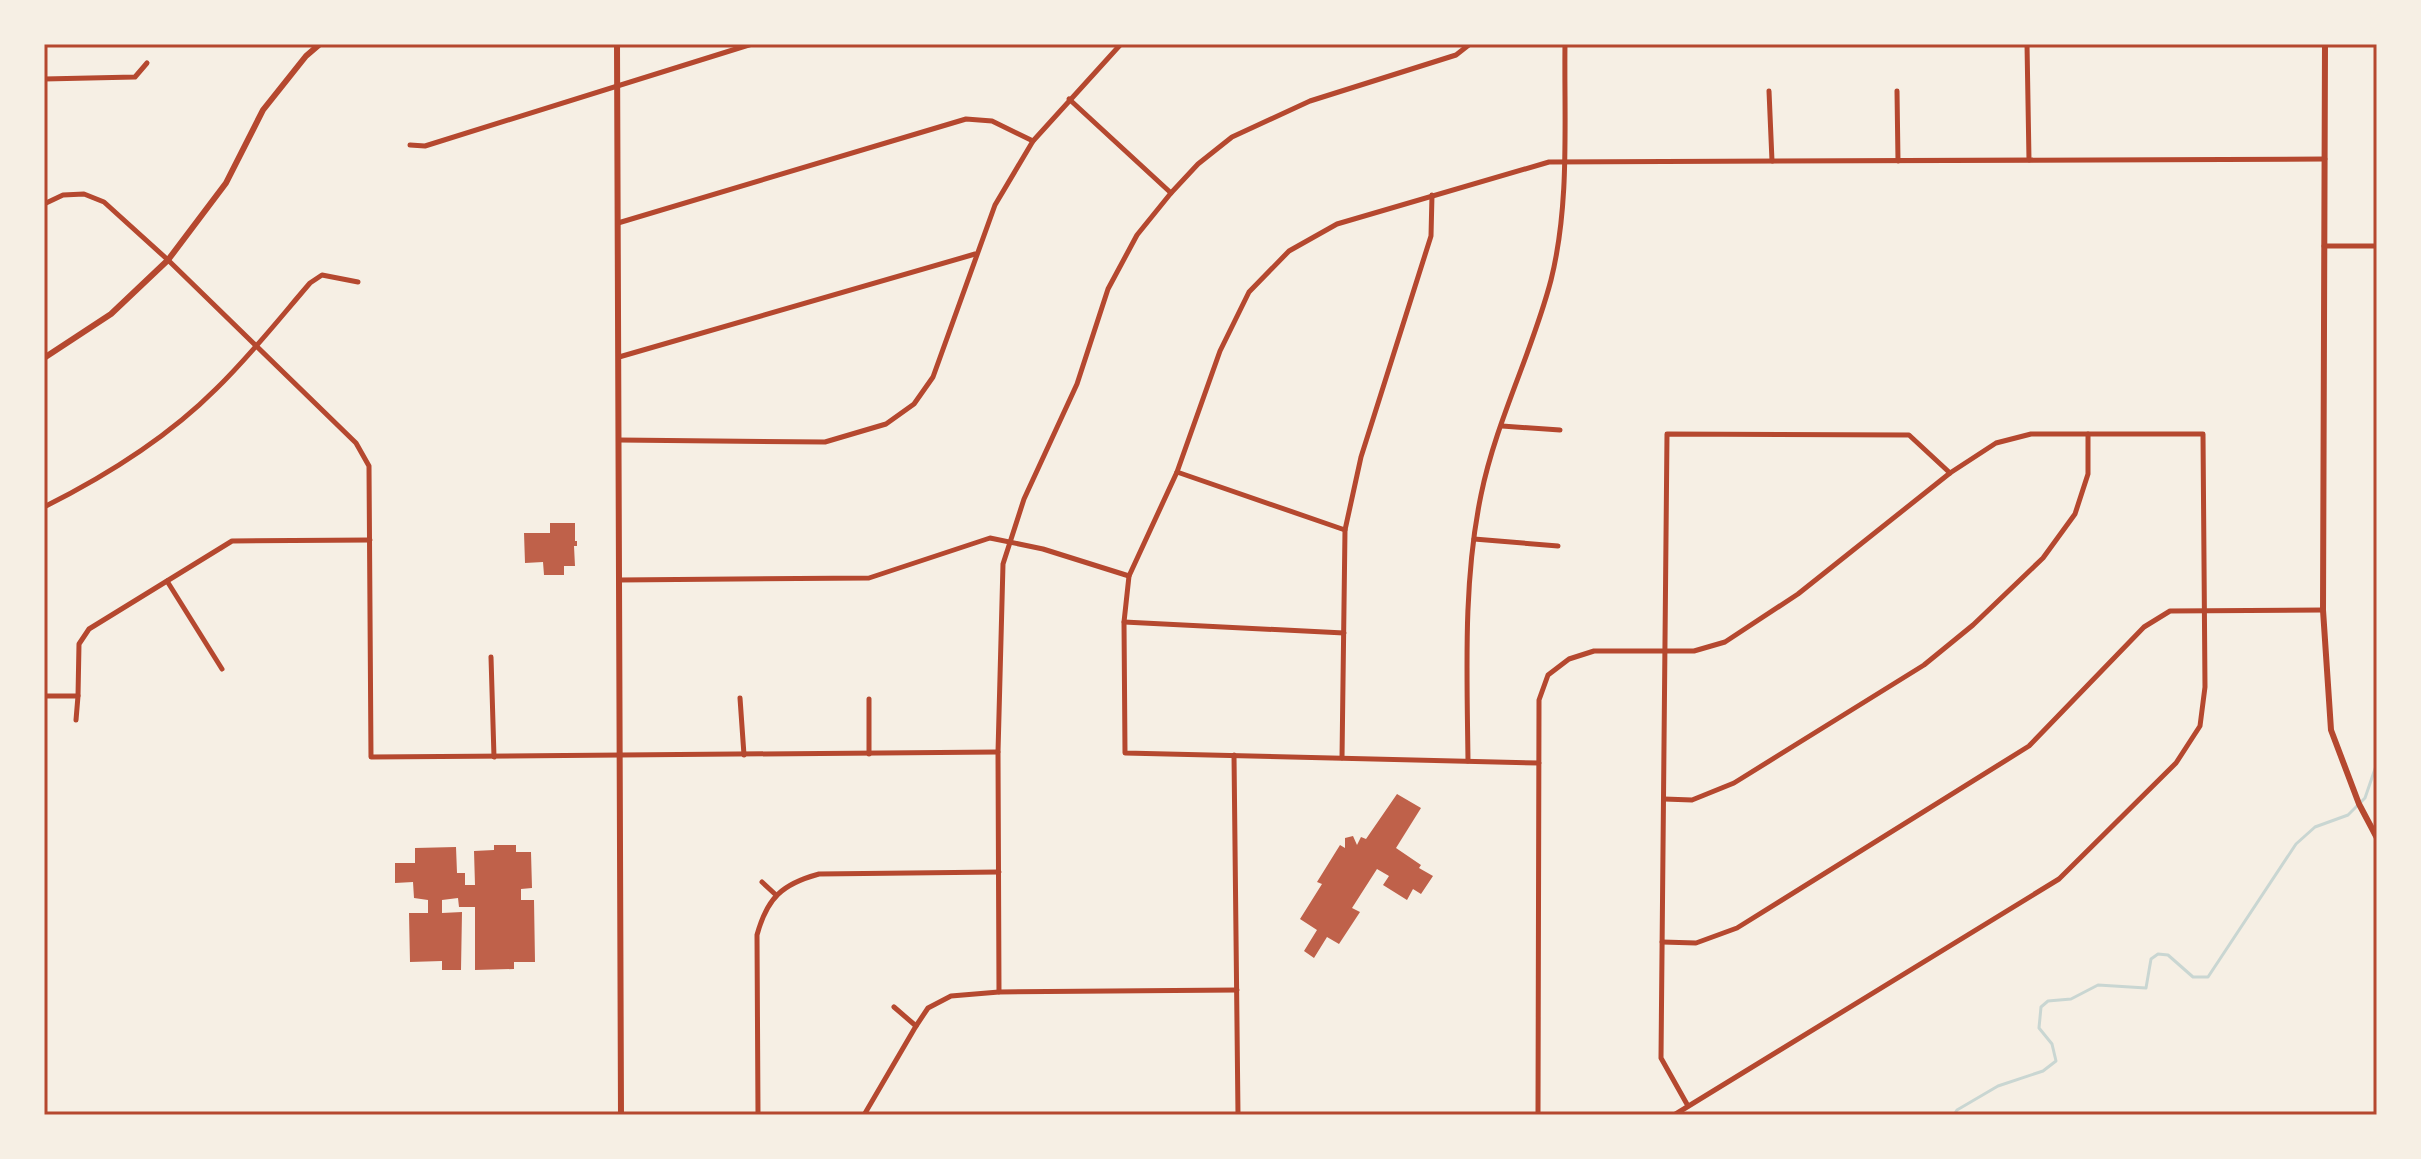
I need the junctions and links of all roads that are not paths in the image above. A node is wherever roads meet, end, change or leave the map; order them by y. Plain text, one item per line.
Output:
1 (320, 44) edge
2 (617, 44) edge
3 (752, 44) edge
4 (1121, 44) edge
5 (1470, 44) edge
6 (1565, 44) edge
7 (2027, 44) edge
8 (2325, 44) edge
9 (147, 63) dead end
10 (44, 79) edge
11 (618, 85) junction
12 (1769, 91) dead end
13 (1897, 91) dead end
14 (1069, 99) junction
15 (1033, 141) junction
16 (410, 145) dead end
17 (2325, 159) junction
18 (2029, 160) junction
19 (1772, 161) junction
20 (1898, 161) junction
21 (1564, 162) junction
22 (1171, 193) junction
23 (1432, 195) junction
24 (44, 204) edge
25 (618, 223) junction
26 (2324, 246) junction
27 (2377, 246) edge
28 (976, 254) junction
29 (168, 260) junction
30 (358, 282) dead end
31 (256, 346) junction
32 (619, 357) junction
33 (44, 358) edge
34 (1502, 426) junction
35 (1560, 430) dead end
36 (2088, 434) junction
37 (619, 440) junction
38 (1177, 472) junction
39 (1950, 473) junction
40 (44, 507) edge
41 (1345, 530) junction
42 (1474, 539) junction
43 (370, 540) junction
44 (1010, 542) junction
45 (1558, 546) dead end
46 (1129, 576) junction
47 (619, 580) junction
48 (167, 581) junction
49 (2205, 609) junction
50 (2323, 610) junction
51 (1124, 622) junction
52 (1344, 633) junction
53 (1665, 652) junction
54 (491, 657) dead end
55 (222, 669) dead end
56 (44, 696) edge
57 (78, 696) junction
58 (740, 698) dead end
59 (869, 699) dead end
60 (76, 720) dead end
61 (998, 752) junction
62 (869, 754) junction
63 (744, 755) junction
64 (1234, 755) junction
65 (620, 756) junction
66 (494, 757) junction
67 (1342, 758) junction
68 (1468, 761) junction
69 (1539, 763) junction
70 (1664, 799) junction
71 (2377, 838) edge
72 (999, 872) junction
73 (762, 882) dead end
74 (776, 895) junction
75 (1662, 942) junction
76 (1237, 990) junction
77 (999, 992) junction
78 (894, 1007) dead end
79 (916, 1026) junction
80 (1688, 1106) junction
81 (621, 1115) edge
82 (758, 1115) edge
83 (864, 1115) edge
84 (1238, 1115) edge
85 (1538, 1115) edge
86 (1674, 1115) edge

1 - 29 street
2 - 11 street
3 - 11 street
4 - 14 street
5 - 22 street
6 - 21 street
7 - 18 street
8 - 17 street
9 - 10 street
11 - 16 street
11 - 25 street
12 - 19 street
13 - 20 street
14 - 15 street
14 - 22 street
15 - 25 street
15 - 28 street
17 - 18 street
17 - 26 street
18 - 20 street
19 - 20 street
19 - 21 street
21 - 23 street
21 - 34 street
22 - 44 street
23 - 38 street
23 - 41 street
24 - 29 street
25 - 32 street
26 - 27 street
26 - 50 street
28 - 32 street
28 - 37 street
29 - 31 street
29 - 33 street
30 - 31 street
31 - 40 street
31 - 43 street
32 - 37 street
34 - 35 street
34 - 42 street
36 - 39 street
36 - 49 street
36 - 70 street
37 - 47 street
38 - 41 street
38 - 46 street
39 - 53 street
39 - 53 street
41 - 52 street
42 - 45 street
42 - 68 street
43 - 48 street
43 - 66 street
44 - 46 street
44 - 47 street
44 - 61 street
46 - 51 street
47 - 65 street
48 - 55 street
48 - 57 street
49 - 50 street
49 - 75 street
49 - 80 street
50 - 71 street
51 - 52 street
51 - 64 street
52 - 67 street
53 - 69 street
53 - 70 street
54 - 66 street
56 - 57 street
57 - 60 street
58 - 63 street
59 - 62 street
61 - 62 street
61 - 72 street
62 - 63 street
63 - 65 street
64 - 67 street
64 - 76 street
65 - 66 street
65 - 81 street
67 - 68 street
68 - 69 street
69 - 85 street
70 - 75 street
72 - 74 street
72 - 77 street
73 - 74 street
74 - 82 street
75 - 80 street
76 - 77 street
76 - 84 street
77 - 79 street
78 - 79 street
79 - 83 street
80 - 86 street

